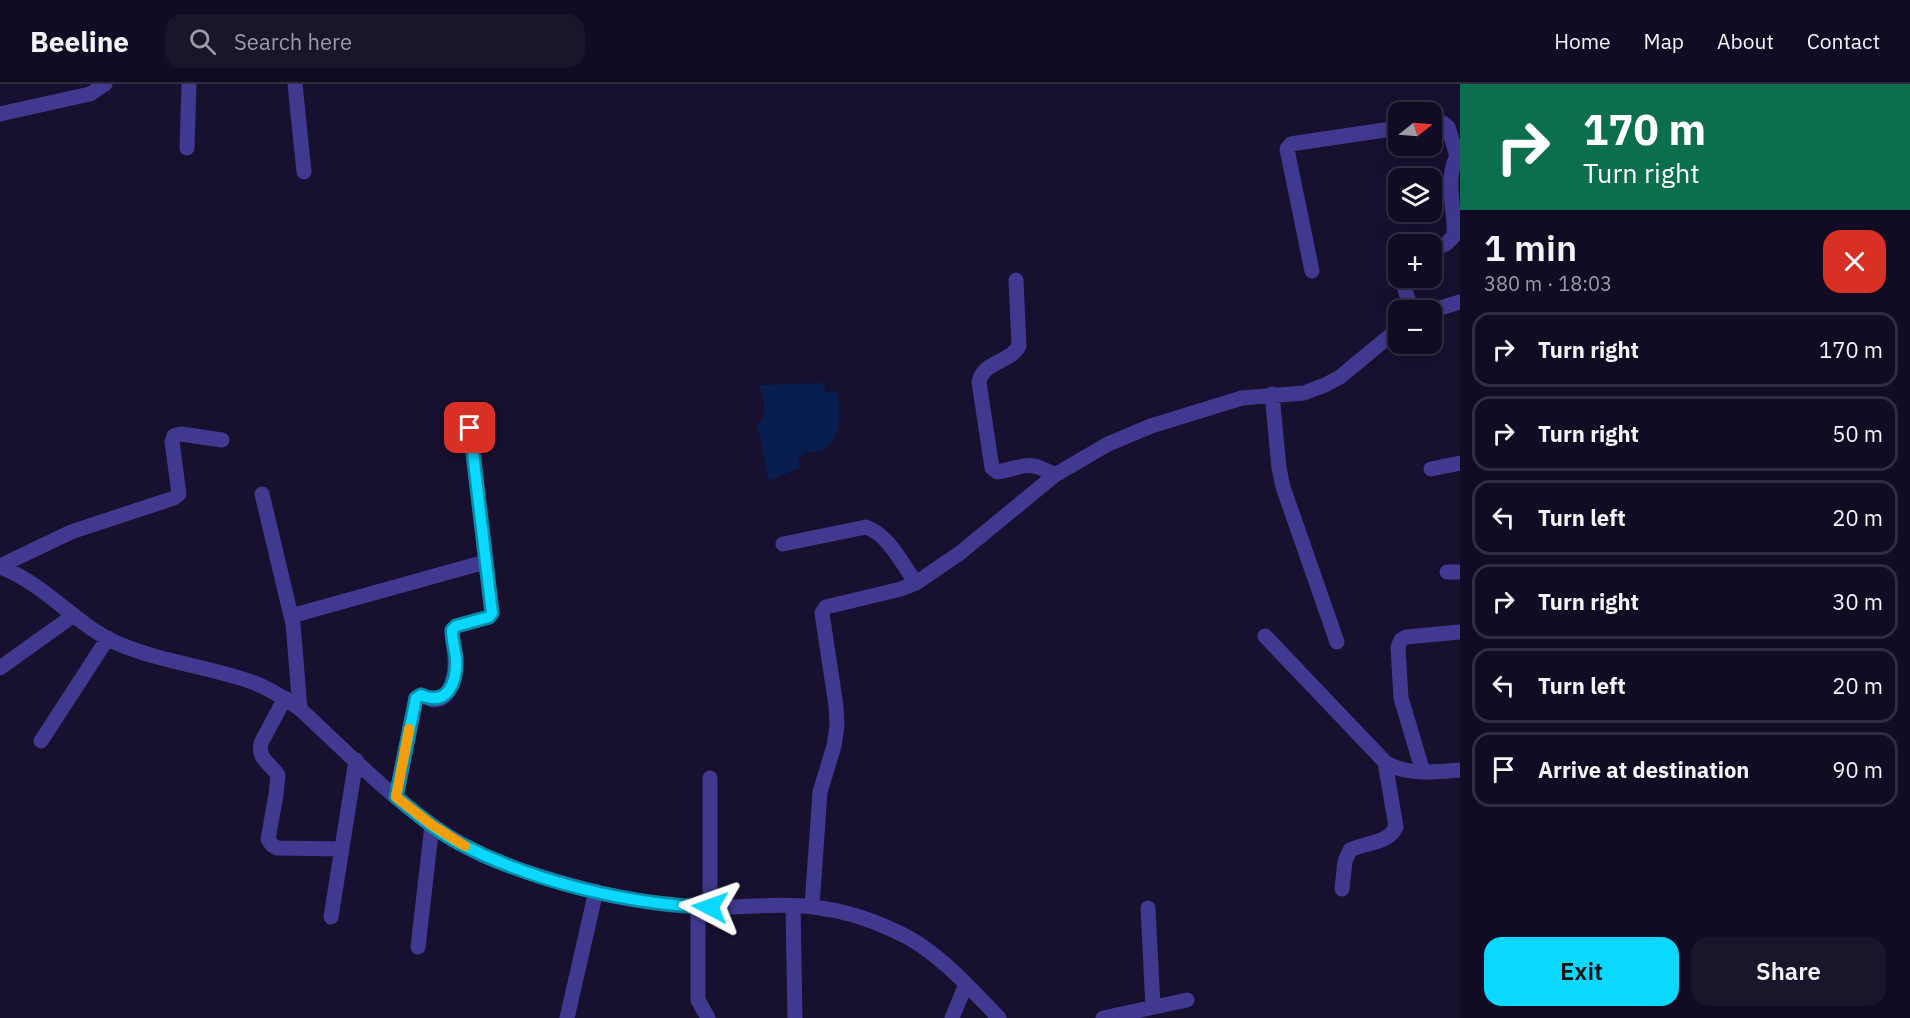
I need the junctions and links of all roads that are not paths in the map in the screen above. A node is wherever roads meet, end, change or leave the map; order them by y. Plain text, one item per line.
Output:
1 (105, 84) edge
2 (189, 84) edge
3 (295, 84) edge
4 (0, 114) edge
5 (1442, 123) edge
6 (1388, 129) edge
7 (187, 148) dead end
8 (1458, 154) edge
9 (304, 172) dead end
10 (1442, 245) edge
11 (1312, 271) dead end
12 (1016, 280) dead end
13 (1460, 302) edge
14 (1442, 308) edge
15 (1388, 337) edge
16 (1272, 394) junction
17 (470, 428) dead end
18 (222, 440) dead end
19 (1460, 464) edge
20 (1431, 469) dead end
21 (1055, 475) junction
22 (262, 494) dead end
23 (783, 544) dead end
24 (485, 562) junction
25 (0, 567) edge
26 (916, 583) junction
27 (74, 615) junction
28 (291, 616) junction
29 (1460, 632) edge
30 (1265, 636) dead end
31 (108, 638) junction
32 (1337, 642) dead end
33 (0, 668) edge
34 (285, 698) junction
35 (300, 709) junction
36 (41, 741) dead end
37 (356, 760) junction
38 (1385, 762) junction
39 (1460, 770) edge
40 (1423, 772) junction
41 (710, 778) dead end
42 (396, 797) junction
43 (432, 825) junction
44 (342, 849) junction
45 (1342, 889) dead end
46 (596, 891) junction
47 (793, 906) junction
48 (812, 906) junction
49 (704, 907) junction
50 (1148, 908) dead end
51 (331, 917) dead end
52 (418, 947) dead end
53 (966, 984) junction
54 (1187, 1000) dead end
55 (1153, 1007) junction
56 (567, 1018) edge
57 (708, 1018) edge
58 (795, 1018) edge
59 (952, 1018) edge
60 (999, 1018) edge
61 (1103, 1018) edge

1 - 4 street
2 - 7 street
3 - 9 street
5 - 8 street
6 - 11 street
8 - 10 street
12 - 21 street
13 - 14 street
15 - 16 street
16 - 21 street
16 - 32 street
17 - 24 street
18 - 25 street
19 - 20 street
21 - 26 street
22 - 28 street
23 - 26 street
24 - 28 street
24 - 42 street
25 - 27 street
26 - 48 street
27 - 31 street
27 - 33 street
28 - 35 street
29 - 40 street
30 - 38 street
31 - 34 street
31 - 36 street
34 - 35 street
34 - 44 street
35 - 37 street
37 - 42 street
37 - 44 street
38 - 40 street
38 - 45 street
39 - 40 street
41 - 49 street
42 - 43 street
43 - 46 street
43 - 52 street
44 - 51 street
46 - 49 street
46 - 56 street
47 - 48 street
47 - 49 street
47 - 58 street
48 - 53 street
49 - 57 street
50 - 55 street
53 - 59 street
53 - 60 street
54 - 55 street
55 - 61 street

